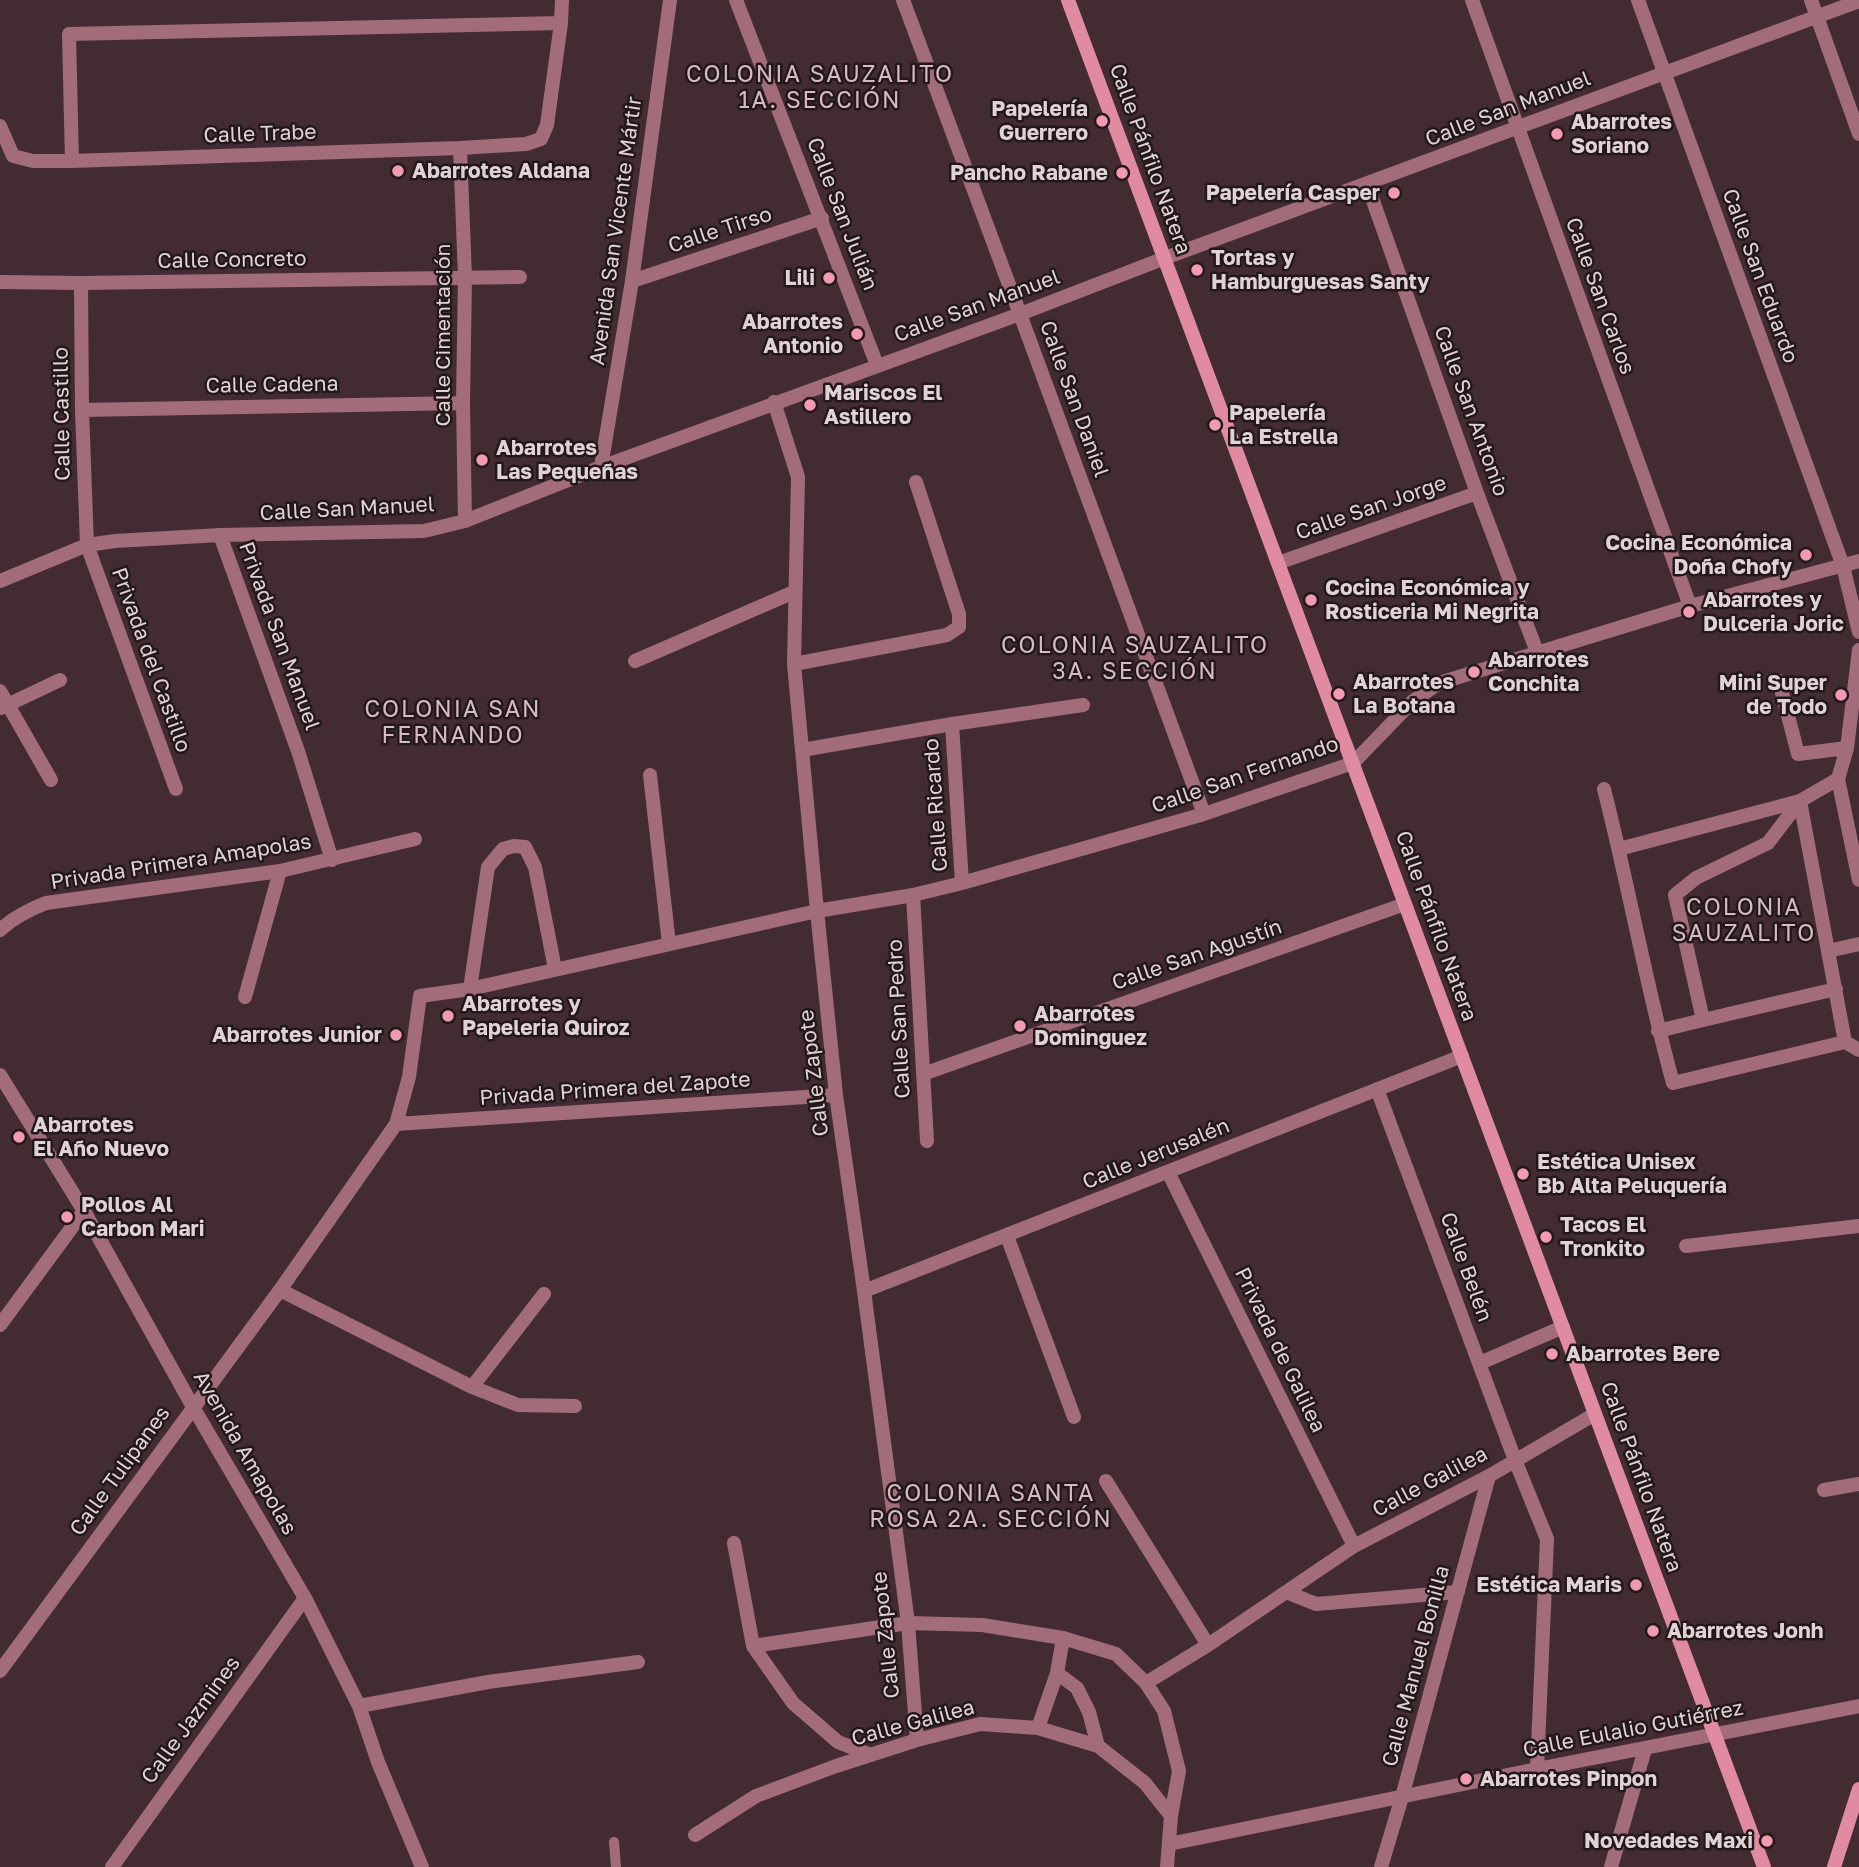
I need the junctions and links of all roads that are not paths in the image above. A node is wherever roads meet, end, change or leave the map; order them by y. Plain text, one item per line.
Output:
1 (562, 0) edge
2 (670, 0) edge
3 (736, 0) edge
4 (903, 0) edge
5 (1068, 0) edge
6 (1472, 0) edge
7 (1638, 0) edge
8 (1811, 0) edge
9 (1859, 1) edge
10 (1817, 16) junction
11 (561, 23) junction
12 (1664, 72) junction
13 (0, 126) edge
14 (1517, 128) junction
15 (1859, 134) edge
16 (460, 148) junction
17 (72, 161) junction
18 (1367, 184) junction
19 (821, 218) junction
20 (1165, 258) junction
21 (465, 277) junction
22 (520, 277) dead end
23 (632, 281) junction
24 (0, 282) edge
25 (81, 283) junction
26 (1020, 314) junction
27 (877, 365) junction
28 (774, 402) junction
29 (463, 403) junction
30 (82, 410) junction
31 (601, 467) junction
32 (916, 482) dead end
33 (1477, 493) junction
34 (465, 521) junction
35 (220, 535) junction
36 (87, 545) junction
37 (1859, 561) edge
38 (1278, 563) junction
39 (1843, 566) junction
40 (0, 581) edge
41 (794, 592) junction
42 (1690, 606) junction
43 (1859, 632) edge
44 (1859, 650) edge
45 (1536, 652) junction
46 (635, 661) dead end
47 (794, 664) junction
48 (60, 680) dead end
49 (1779, 681) dead end
50 (0, 691) edge
51 (1083, 705) dead end
52 (4, 707) edge
53 (952, 724) junction
54 (1847, 748) junction
55 (802, 750) junction
56 (1353, 763) junction
57 (650, 775) dead end
58 (1838, 779) junction
59 (51, 780) dead end
60 (176, 789) dead end
61 (1604, 789) dead end
62 (1800, 801) junction
63 (1204, 814) junction
64 (415, 839) dead end
65 (1619, 849) junction
66 (332, 860) junction
67 (280, 871) junction
68 (1859, 880) edge
69 (962, 883) junction
70 (913, 895) junction
71 (1405, 904) junction
72 (817, 911) junction
73 (0, 930) edge
74 (669, 944) junction
75 (1859, 944) edge
76 (1829, 951) junction
77 (555, 969) junction
78 (470, 989) junction
79 (1836, 989) junction
80 (245, 997) dead end
81 (1703, 1020) junction
82 (1658, 1031) junction
83 (1845, 1042) junction
84 (1859, 1050) edge
85 (1462, 1056) junction
86 (923, 1073) junction
87 (0, 1075) edge
88 (1377, 1089) junction
89 (836, 1096) junction
90 (396, 1124) junction
91 (927, 1141) dead end
92 (1168, 1172) junction
93 (84, 1210) junction
94 (1859, 1226) edge
95 (1007, 1236) junction
96 (1686, 1246) dead end
97 (280, 1290) junction
98 (864, 1291) junction
99 (544, 1294) dead end
100 (0, 1325) edge
101 (1563, 1327) junction
102 (1480, 1363) junction
103 (472, 1387) junction
104 (575, 1406) dead end
105 (193, 1407) junction
106 (1595, 1414) junction
107 (1074, 1417) dead end
108 (1516, 1460) junction
109 (1489, 1476) junction
110 (1106, 1481) dead end
111 (1859, 1484) edge
112 (1824, 1490) dead end
113 (734, 1543) dead end
114 (1354, 1546) junction
115 (1286, 1592) junction
116 (1458, 1592) junction
117 (305, 1598) junction
118 (908, 1623) junction
119 (1063, 1639) junction
120 (1208, 1645) junction
121 (753, 1646) junction
122 (638, 1662) dead end
123 (0, 1671) edge
124 (1057, 1673) junction
125 (1146, 1683) junction
126 (359, 1706) junction
127 (1859, 1706) edge
128 (1038, 1728) junction
129 (1715, 1735) junction
130 (917, 1740) junction
131 (1098, 1746) junction
132 (1645, 1748) junction
133 (871, 1755) junction
134 (1537, 1769) junction
135 (1859, 1790) edge
136 (1402, 1797) junction
137 (1171, 1816) junction
138 (695, 1835) dead end
139 (614, 1842) dead end
140 (1169, 1844) junction
141 (112, 1867) edge
142 (422, 1867) edge
143 (616, 1867) edge
144 (1167, 1867) edge
145 (1381, 1867) edge
146 (1611, 1867) edge
147 (1764, 1867) edge
148 (1834, 1867) edge

1 - 11 street
2 - 23 street, Avenida San Vicente Mártir
3 - 19 street, Calle San Julián
4 - 26 street, Calle San Daniel
5 - 20 main road, Calle Pánfilo Natera
6 - 14 street, Calle San Carlos
7 - 12 street, Calle San Eduardo
8 - 10 street
9 - 10 street, Calle San Manuel
10 - 12 street, Calle San Manuel
10 - 15 street
11 - 16 street, Calle Trabe
11 - 17 street
12 - 14 street, Calle San Manuel
12 - 39 street, Calle San Eduardo
13 - 17 street, Calle Trabe
14 - 18 street, Calle San Manuel
14 - 42 street, Calle San Carlos
16 - 17 street, Calle Trabe
16 - 21 street, Calle Cimentación
18 - 20 street, Calle San Manuel
18 - 33 street, Calle San Antonio
19 - 23 street, Calle Tirso
19 - 27 street, Calle San Julián
20 - 26 street, Calle San Manuel
20 - 38 main road, Calle Pánfilo Natera
21 - 22 street, Calle Concreto
21 - 25 street, Calle Concreto
21 - 29 street, Calle Cimentación
23 - 31 street, Avenida San Vicente Mártir
24 - 25 street, Calle Concreto
25 - 30 street, Calle Castillo
26 - 27 street, Calle San Manuel
26 - 63 street, Calle San Daniel
27 - 28 street, Calle San Manuel
28 - 31 street, Calle San Manuel
28 - 41 street, Calle Zapote
29 - 30 street, Calle Cadena
29 - 34 street, Calle Cimentación
30 - 36 street, Calle Castillo
31 - 34 street, Calle San Manuel
32 - 47 street
33 - 38 street, Calle San Jorge
33 - 45 street, Calle San Antonio
34 - 35 street, Calle San Manuel
35 - 36 street, Calle San Manuel
35 - 66 street, Privada San Manuel
36 - 40 street, Calle San Manuel
36 - 60 street, Privada del Castillo
37 - 39 street, Calle San Fernando
38 - 56 main road, Calle Pánfilo Natera
39 - 42 street, Calle San Fernando
39 - 43 street, Calle San Eduardo
41 - 46 street
41 - 47 street, Calle Zapote
42 - 45 street, Calle San Fernando
44 - 54 street
45 - 56 street, Calle San Fernando
47 - 55 street, Calle Zapote
48 - 52 street
49 - 54 street
50 - 52 street
51 - 53 street
52 - 59 street
53 - 55 street
53 - 69 street, Calle Ricardo
54 - 58 street
55 - 72 street, Calle Zapote
56 - 63 street, Calle San Fernando
56 - 71 main road, Calle Pánfilo Natera
57 - 74 street
58 - 62 street
58 - 68 street
61 - 65 street
62 - 65 street
62 - 76 street
62 - 81 street
63 - 69 street, Calle San Fernando
64 - 66 street, Privada Primera Amapolas
65 - 82 street
66 - 67 street, Privada Primera Amapolas
67 - 73 street, Privada Primera Amapolas
67 - 80 street
69 - 70 street, Calle San Fernando
70 - 72 street, Calle San Fernando
70 - 86 street, Calle San Pedro
71 - 85 main road, Calle Pánfilo Natera
71 - 86 street, Calle San Agustín
72 - 74 street, Calle San Fernando
72 - 89 street, Calle Zapote
74 - 77 street, Calle San Fernando
75 - 76 street
76 - 79 street
77 - 78 street, Calle San Fernando
77 - 78 street
78 - 90 street, Calle Tulipanes
79 - 81 street
79 - 83 street
81 - 82 street
82 - 83 street
83 - 84 street
85 - 88 street, Calle Jerusalén
85 - 101 main road, Calle Pánfilo Natera
86 - 91 street, Calle San Pedro
87 - 93 street, Avenida Amapolas
88 - 92 street, Calle Jerusalén
88 - 102 street, Calle Belén
89 - 90 street, Privada Primera del Zapote
89 - 98 street, Calle Zapote
90 - 97 street, Calle Tulipanes
92 - 95 street, Calle Jerusalén
92 - 114 street, Privada de Galilea
93 - 100 street
93 - 105 street, Avenida Amapolas
94 - 96 street
95 - 98 street, Calle Jerusalén
95 - 107 street
97 - 103 street
97 - 105 street, Calle Tulipanes
98 - 118 street, Calle Zapote
99 - 103 street
101 - 102 street
101 - 106 main road, Calle Pánfilo Natera
102 - 108 street, Calle Belén
103 - 104 street
105 - 117 street, Avenida Amapolas
105 - 123 street, Calle Tulipanes
106 - 108 street, Calle Galilea
106 - 129 main road, Calle Pánfilo Natera
108 - 109 street, Calle Galilea
108 - 134 street, Calle Belén
109 - 114 street, Calle Galilea
109 - 116 street, Calle Manuel Bonilla
110 - 120 street
111 - 112 street
113 - 121 street
114 - 115 street, Calle Galilea
115 - 116 street
115 - 120 street, Calle Galilea
116 - 136 street, Calle Manuel Bonilla
117 - 126 street, Avenida Amapolas
117 - 141 street, Calle Jazmines
118 - 119 street
118 - 121 street
118 - 130 street, Calle Zapote
119 - 124 street
119 - 125 street
120 - 125 street, Calle Galilea
121 - 133 street
122 - 126 street
124 - 128 street
124 - 131 street
125 - 137 street
126 - 142 street, Avenida Amapolas
127 - 129 street, Calle Eulalio Gutiérrez
128 - 130 street, Calle Galilea
128 - 131 street, Calle Galilea
129 - 132 street, Calle Eulalio Gutiérrez
129 - 147 main road, Calle Pánfilo Natera
130 - 133 street, Calle Galilea
131 - 137 street, Calle Galilea
132 - 134 street, Calle Eulalio Gutiérrez
132 - 146 street
133 - 138 street, Calle Galilea
134 - 136 street, Calle Eulalio Gutiérrez
135 - 148 main road
136 - 140 street, Calle Eulalio Gutiérrez
136 - 145 street, Calle Manuel Bonilla
137 - 140 street
139 - 143 lane
140 - 144 street

